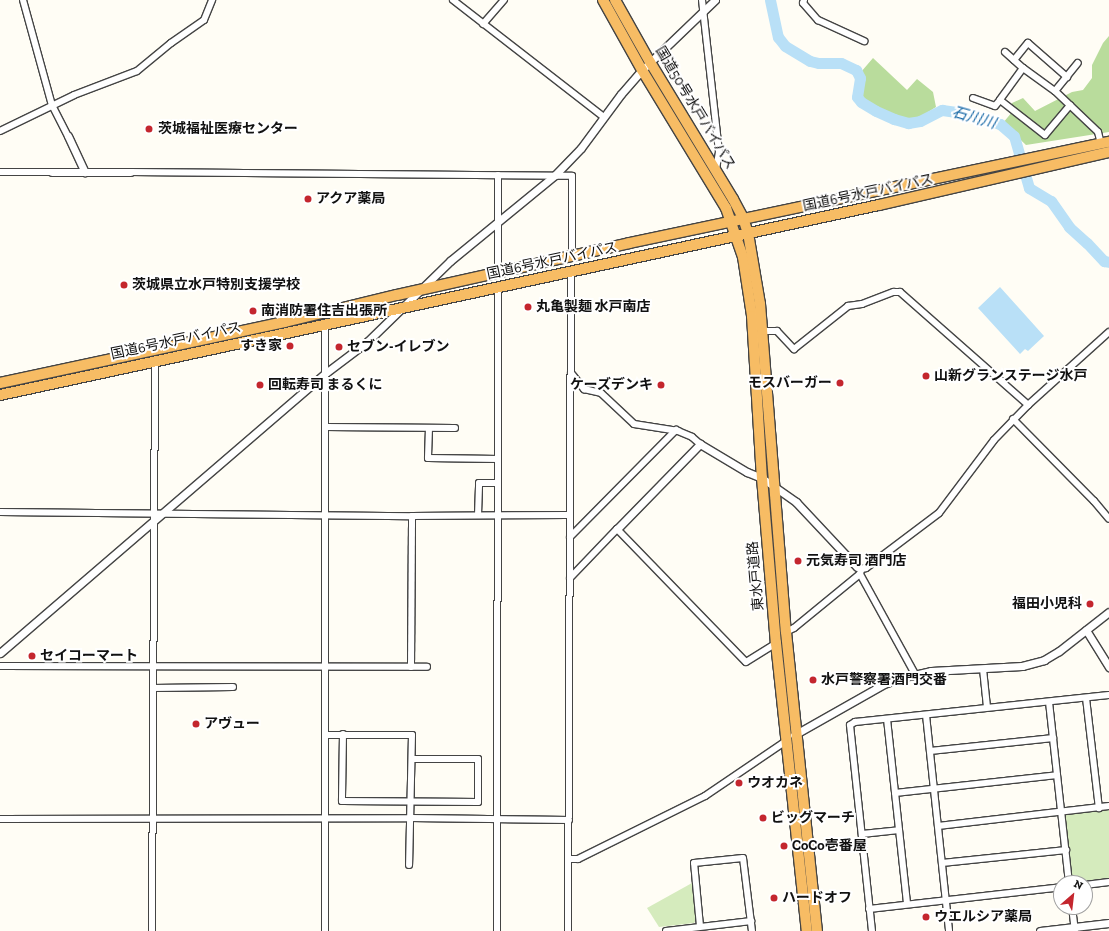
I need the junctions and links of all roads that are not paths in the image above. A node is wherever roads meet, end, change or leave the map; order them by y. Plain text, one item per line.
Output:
1 (22, 0) edge
2 (212, 0) edge
3 (453, 0) edge
4 (504, 0) edge
5 (604, 0) edge
6 (615, 0) edge
7 (702, 0) edge
8 (715, 0) edge
9 (804, 0) edge
10 (703, 12) junction
11 (483, 24) junction
12 (864, 41) dead end
13 (1005, 52) dead end
14 (1014, 60) junction
15 (650, 62) junction
16 (1078, 63) dead end
17 (1023, 68) junction
18 (642, 70) junction
19 (1067, 77) junction
20 (1055, 91) junction
21 (973, 98) dead end
22 (1000, 100) junction
23 (52, 105) junction
24 (1070, 105) junction
25 (604, 117) junction
26 (0, 130) edge
27 (68, 136) joint
28 (1105, 143) edge
29 (1109, 152) edge
30 (716, 169) junction
31 (0, 172) edge
32 (52, 172) joint
33 (86, 172) junction
34 (130, 172) joint
35 (498, 175) junction
36 (555, 175) junction
37 (743, 218) junction
38 (731, 220) junction
39 (498, 223) junction
40 (748, 233) junction
41 (736, 235) junction
42 (572, 256) junction
43 (571, 271) junction
44 (498, 272) junction
45 (498, 287) junction
46 (420, 290) junction
47 (400, 309) junction
48 (325, 324) junction
49 (763, 331) junction
50 (1109, 332) edge
51 (155, 361) junction
52 (326, 372) junction
53 (571, 373) junction
54 (0, 383) edge
55 (0, 395) edge
56 (1028, 405) junction
57 (1013, 420) junction
58 (326, 427) junction
59 (429, 428) junction
60 (455, 428) dead end
61 (676, 430) junction
62 (700, 444) junction
63 (498, 459) junction
64 (762, 478) junction
65 (498, 483) junction
66 (774, 487) junction
67 (0, 512) edge
68 (326, 514) junction
69 (478, 515) junction
70 (497, 515) junction
71 (570, 515) junction
72 (156, 516) junction
73 (412, 516) junction
74 (1109, 519) edge
75 (617, 529) junction
76 (570, 537) junction
77 (860, 570) junction
78 (570, 578) junction
79 (1109, 612) edge
80 (1086, 630) junction
81 (786, 632) junction
82 (776, 643) junction
83 (0, 654) edge
84 (0, 666) edge
85 (153, 666) junction
86 (326, 667) junction
87 (411, 667) junction
88 (427, 667) dead end
89 (1109, 667) edge
90 (983, 669) junction
91 (915, 674) junction
92 (233, 687) dead end
93 (153, 688) junction
94 (1109, 695) edge
95 (1086, 698) junction
96 (1049, 702) junction
97 (987, 707) junction
98 (926, 715) junction
99 (887, 719) junction
100 (343, 734) junction
101 (796, 734) junction
102 (326, 735) junction
103 (1053, 738) junction
104 (786, 741) junction
105 (930, 751) junction
106 (412, 759) junction
107 (1057, 775) junction
108 (933, 787) junction
109 (895, 793) junction
110 (411, 800) junction
111 (1109, 806) edge
112 (1099, 808) junction
113 (1062, 812) junction
114 (411, 818) junction
115 (0, 819) edge
116 (324, 819) junction
117 (153, 820) junction
118 (569, 820) junction
119 (497, 821) junction
120 (938, 826) junction
121 (899, 830) junction
122 (862, 834) junction
123 (1066, 850) junction
124 (569, 859) junction
125 (942, 863) junction
126 (409, 865) dead end
127 (1069, 875) edge
128 (1109, 882) edge
129 (1093, 884) edge
130 (1053, 888) edge
131 (945, 900) junction
132 (907, 904) junction
133 (870, 909) junction
134 (1073, 915) edge
135 (751, 920) junction
136 (1109, 923) edge
137 (700, 926) junction
138 (1075, 929) edge
139 (152, 931) edge
140 (325, 931) edge
141 (497, 931) edge
142 (568, 931) edge
143 (666, 931) edge
144 (752, 931) edge
145 (807, 931) edge
146 (817, 931) edge
147 (872, 931) edge
148 (948, 931) edge
149 (1040, 931) edge

1 - 23 street
2 - 23 street
3 - 11 street
4 - 11 street
5 - 18 highway, 国道50号水戸バイパス
6 - 15 highway, 国道50号水戸バイパス
7 - 10 street
8 - 10 street
9 - 12 street
10 - 15 street
10 - 30 street
11 - 25 street
13 - 14 street
14 - 17 street
14 - 19 street
15 - 18 street
15 - 30 highway, 国道50号水戸バイパス
16 - 19 street
17 - 20 street
17 - 22 street
18 - 25 street
18 - 38 highway, 国道50号水戸バイパス
19 - 20 street
20 - 24 street
21 - 22 street
22 - 24 street
23 - 26 street
23 - 27 street
24 - 28 street
25 - 36 street
27 - 33 street
28 - 37 highway, 国道6号水戸バイパス
29 - 40 highway, 国道6号水戸バイパス
30 - 37 highway, 国道50号水戸バイパス
31 - 32 street
32 - 33 street
33 - 34 street
34 - 35 street
35 - 36 street
35 - 39 street
36 - 39 street
36 - 42 street
37 - 38 highway, 国道6号水戸バイパス
37 - 40 highway, 国道50号水戸バイパス
38 - 41 highway, 東水戸道路
38 - 42 highway, 国道6号水戸バイパス
39 - 44 street
39 - 46 street
40 - 41 highway, 国道6号水戸バイパス
40 - 49 highway, 東水戸道路
41 - 43 highway, 国道6号水戸バイパス
41 - 64 highway, 東水戸道路
42 - 44 highway, 国道6号水戸バイパス
43 - 45 highway, 国道6号水戸バイパス
43 - 53 street
44 - 46 highway, 国道6号水戸バイパス
45 - 47 highway, 国道6号水戸バイパス
45 - 63 street
46 - 47 street
46 - 54 highway, 国道6号水戸バイパス
47 - 48 highway, 国道6号水戸バイパス
47 - 52 street
48 - 51 highway, 国道6号水戸バイパス
48 - 52 street
49 - 56 street
49 - 66 highway, 東水戸道路
50 - 56 street
51 - 55 highway, 国道6号水戸バイパス
51 - 72 street
52 - 58 street
52 - 72 street
53 - 61 street
53 - 71 street
56 - 57 street
57 - 74 street
57 - 77 street
58 - 59 street
58 - 68 street
59 - 60 street
59 - 63 street
61 - 62 street
61 - 76 street
62 - 64 street
62 - 75 street
63 - 65 street
64 - 66 street
64 - 82 highway, 東水戸道路
65 - 69 street
65 - 70 street
66 - 77 street
66 - 81 highway, 東水戸道路
67 - 72 street
68 - 72 street
68 - 73 street
68 - 86 street
69 - 70 street
69 - 73 street
70 - 71 street
70 - 119 street
71 - 76 street
72 - 83 street
72 - 85 street
73 - 87 street
75 - 78 street
75 - 82 street
76 - 78 street
77 - 81 street
77 - 91 street
78 - 118 street
79 - 80 street
80 - 89 street
80 - 90 street
81 - 101 highway, 東水戸道路
82 - 104 highway, 東水戸道路
84 - 85 street
85 - 86 street
85 - 93 street
86 - 87 street
86 - 102 street
87 - 88 street
90 - 91 street
90 - 97 street
91 - 101 street
92 - 93 street
93 - 117 street
94 - 95 street
95 - 96 street
95 - 112 street
96 - 97 street
96 - 103 street
97 - 98 street
98 - 99 street
98 - 105 street
99 - 109 street
99 - 122 street
100 - 102 street
100 - 106 street
100 - 110 street
101 - 104 street
101 - 146 highway, 東水戸道路
102 - 116 street
103 - 105 street
103 - 107 street
104 - 124 street
104 - 145 highway, 東水戸道路
105 - 108 street
106 - 110 street
106 - 110 street
107 - 108 street
107 - 113 street
108 - 109 street
108 - 120 street
109 - 121 street
110 - 114 street
111 - 112 street
112 - 113 street
113 - 120 street
113 - 123 street
114 - 116 street
114 - 119 street
114 - 126 street
115 - 117 street
116 - 117 street
116 - 140 street
117 - 139 street
118 - 119 street
118 - 124 street
119 - 141 street
120 - 125 street
121 - 122 street
121 - 132 street
122 - 133 street
123 - 125 street
123 - 127 street
124 - 142 street
125 - 131 street
128 - 129 street
130 - 131 street
131 - 132 street
131 - 148 street
132 - 133 street
133 - 147 street
134 - 138 street
135 - 137 street
135 - 137 street
135 - 144 street
136 - 138 street
137 - 143 street
138 - 149 street

